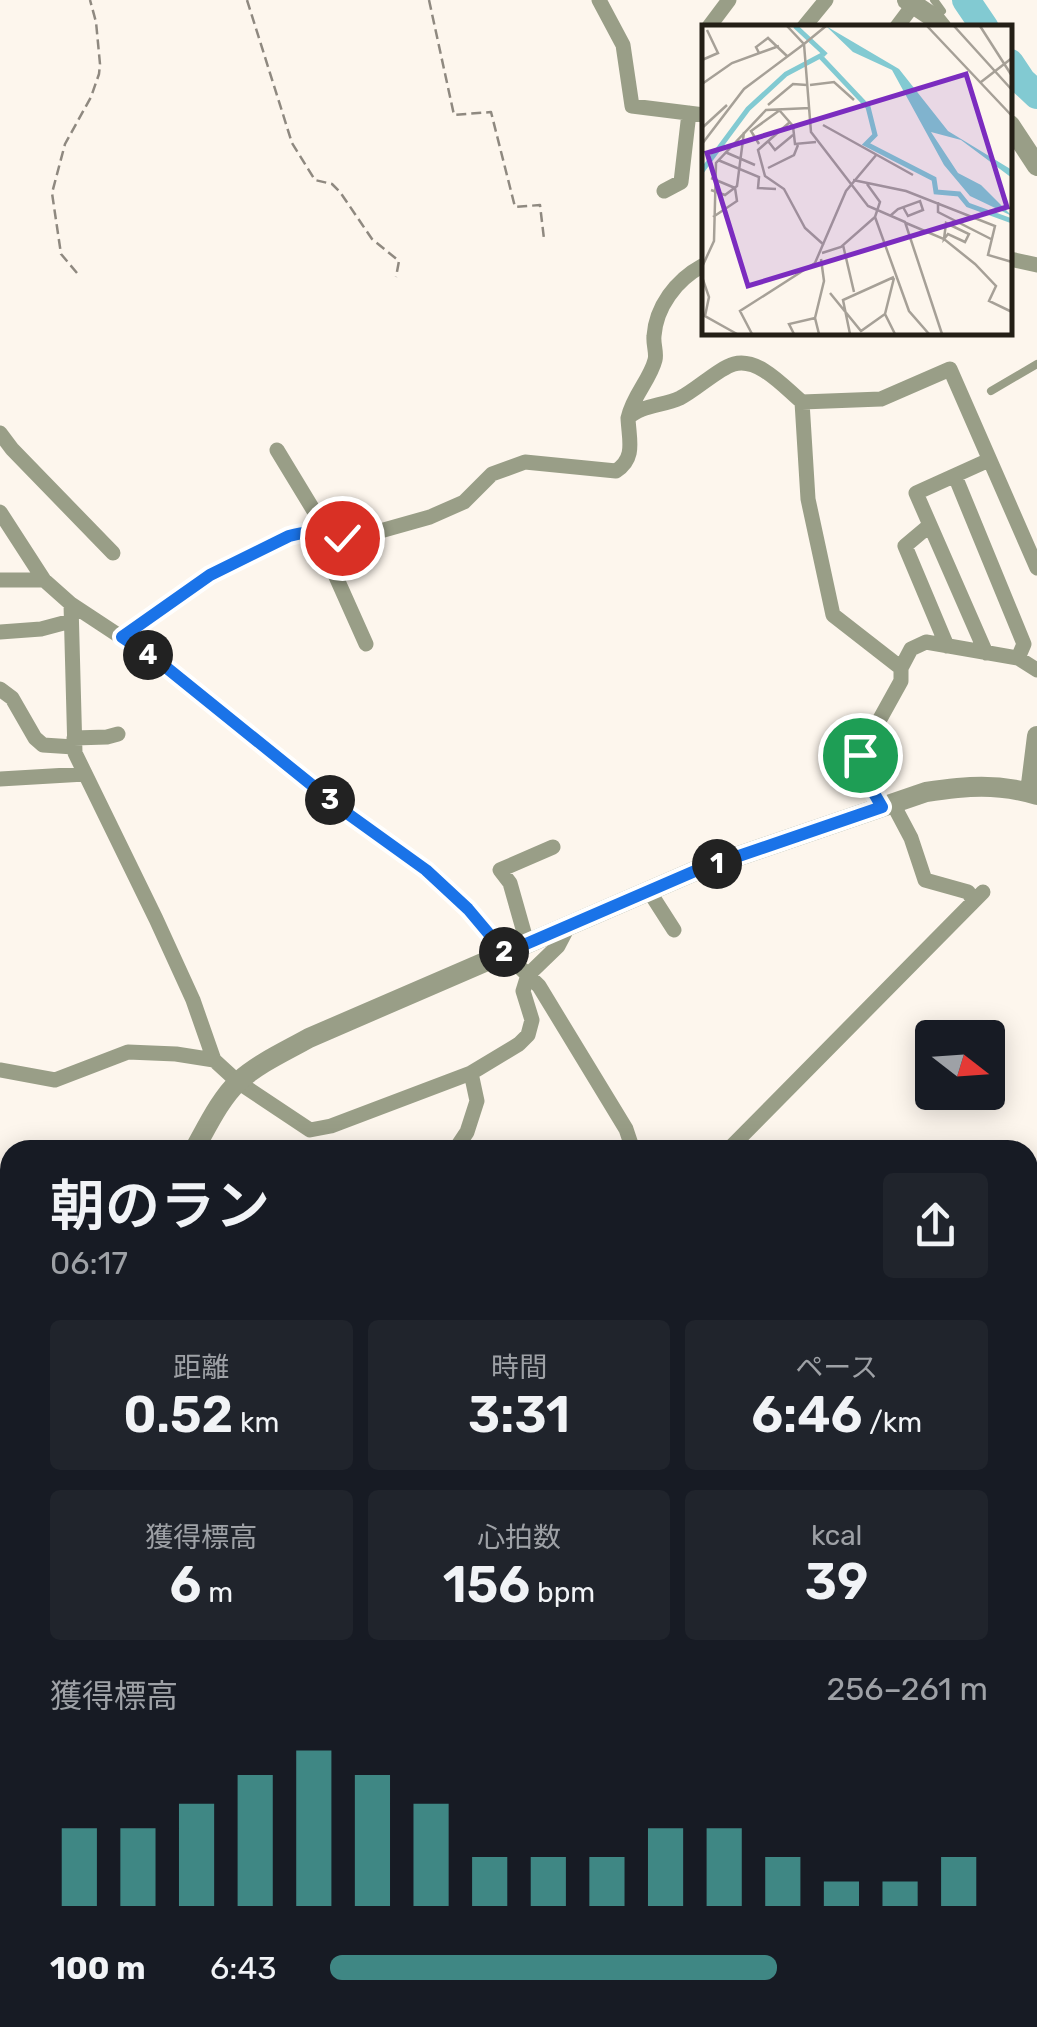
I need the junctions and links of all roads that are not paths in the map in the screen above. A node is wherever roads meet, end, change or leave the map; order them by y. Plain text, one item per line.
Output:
1 (599, 0) edge
2 (730, 0) edge
3 (826, 0) edge
4 (926, 10) edge
5 (710, 25) edge
6 (805, 25) edge
7 (901, 25) edge
8 (697, 114) edge
9 (1012, 131) edge
10 (1037, 166) edge
11 (664, 192) dead end
12 (1012, 259) edge
13 (1037, 264) edge
14 (702, 266) edge
15 (1037, 364) edge
16 (991, 391) dead end
17 (802, 402) junction
18 (628, 418) junction
19 (0, 433) edge
20 (277, 450) dead end
21 (990, 460) junction
22 (955, 476) junction
23 (0, 512) edge
24 (930, 525) junction
25 (322, 533) junction
26 (113, 553) dead end
27 (1037, 568) edge
28 (0, 580) edge
29 (44, 580) junction
30 (71, 613) junction
31 (0, 632) edge
32 (122, 637) junction
33 (366, 644) dead end
34 (947, 646) junction
35 (986, 653) junction
36 (1018, 658) junction
37 (901, 668) junction
38 (1037, 670) edge
39 (0, 689) edge
40 (118, 734) dead end
41 (1037, 736) edge
42 (74, 743) junction
43 (85, 774) junction
44 (0, 780) edge
45 (1033, 793) edge
46 (888, 806) junction
47 (552, 847) dead end
48 (649, 890) junction
49 (569, 925) junction
50 (674, 930) dead end
51 (527, 944) junction
52 (505, 953) junction
53 (528, 976) junction
54 (214, 1060) junction
55 (0, 1070) edge
56 (470, 1074) junction
57 (238, 1082) junction
58 (199, 1140) edge
59 (462, 1140) edge
60 (630, 1140) edge
61 (738, 1140) edge

1 - 8 street
2 - 5 street
3 - 6 street
4 - 7 street
8 - 11 street
9 - 10 street
12 - 13 street
14 - 18 street
15 - 16 lane
17 - 18 street
17 - 21 street
17 - 37 street
18 - 25 street
19 - 26 street
20 - 25 street
21 - 22 street
21 - 27 street
22 - 24 street
22 - 36 street
23 - 29 street
24 - 34 street
24 - 35 street
25 - 32 street
25 - 33 street
28 - 29 street
29 - 30 street
30 - 31 street
30 - 32 street
30 - 42 street
32 - 52 street
34 - 35 street
34 - 37 street
35 - 36 street
36 - 38 street
37 - 46 street
39 - 42 street
40 - 42 street
41 - 45 street
42 - 43 street
43 - 44 street
43 - 54 street
45 - 46 street
46 - 48 street
46 - 61 street
47 - 51 street
48 - 49 street
48 - 50 street
49 - 51 street
49 - 53 street
51 - 52 street
52 - 53 street
52 - 57 street
53 - 56 street
53 - 60 street
54 - 55 street
54 - 57 street
56 - 57 street
56 - 59 street
57 - 58 street

